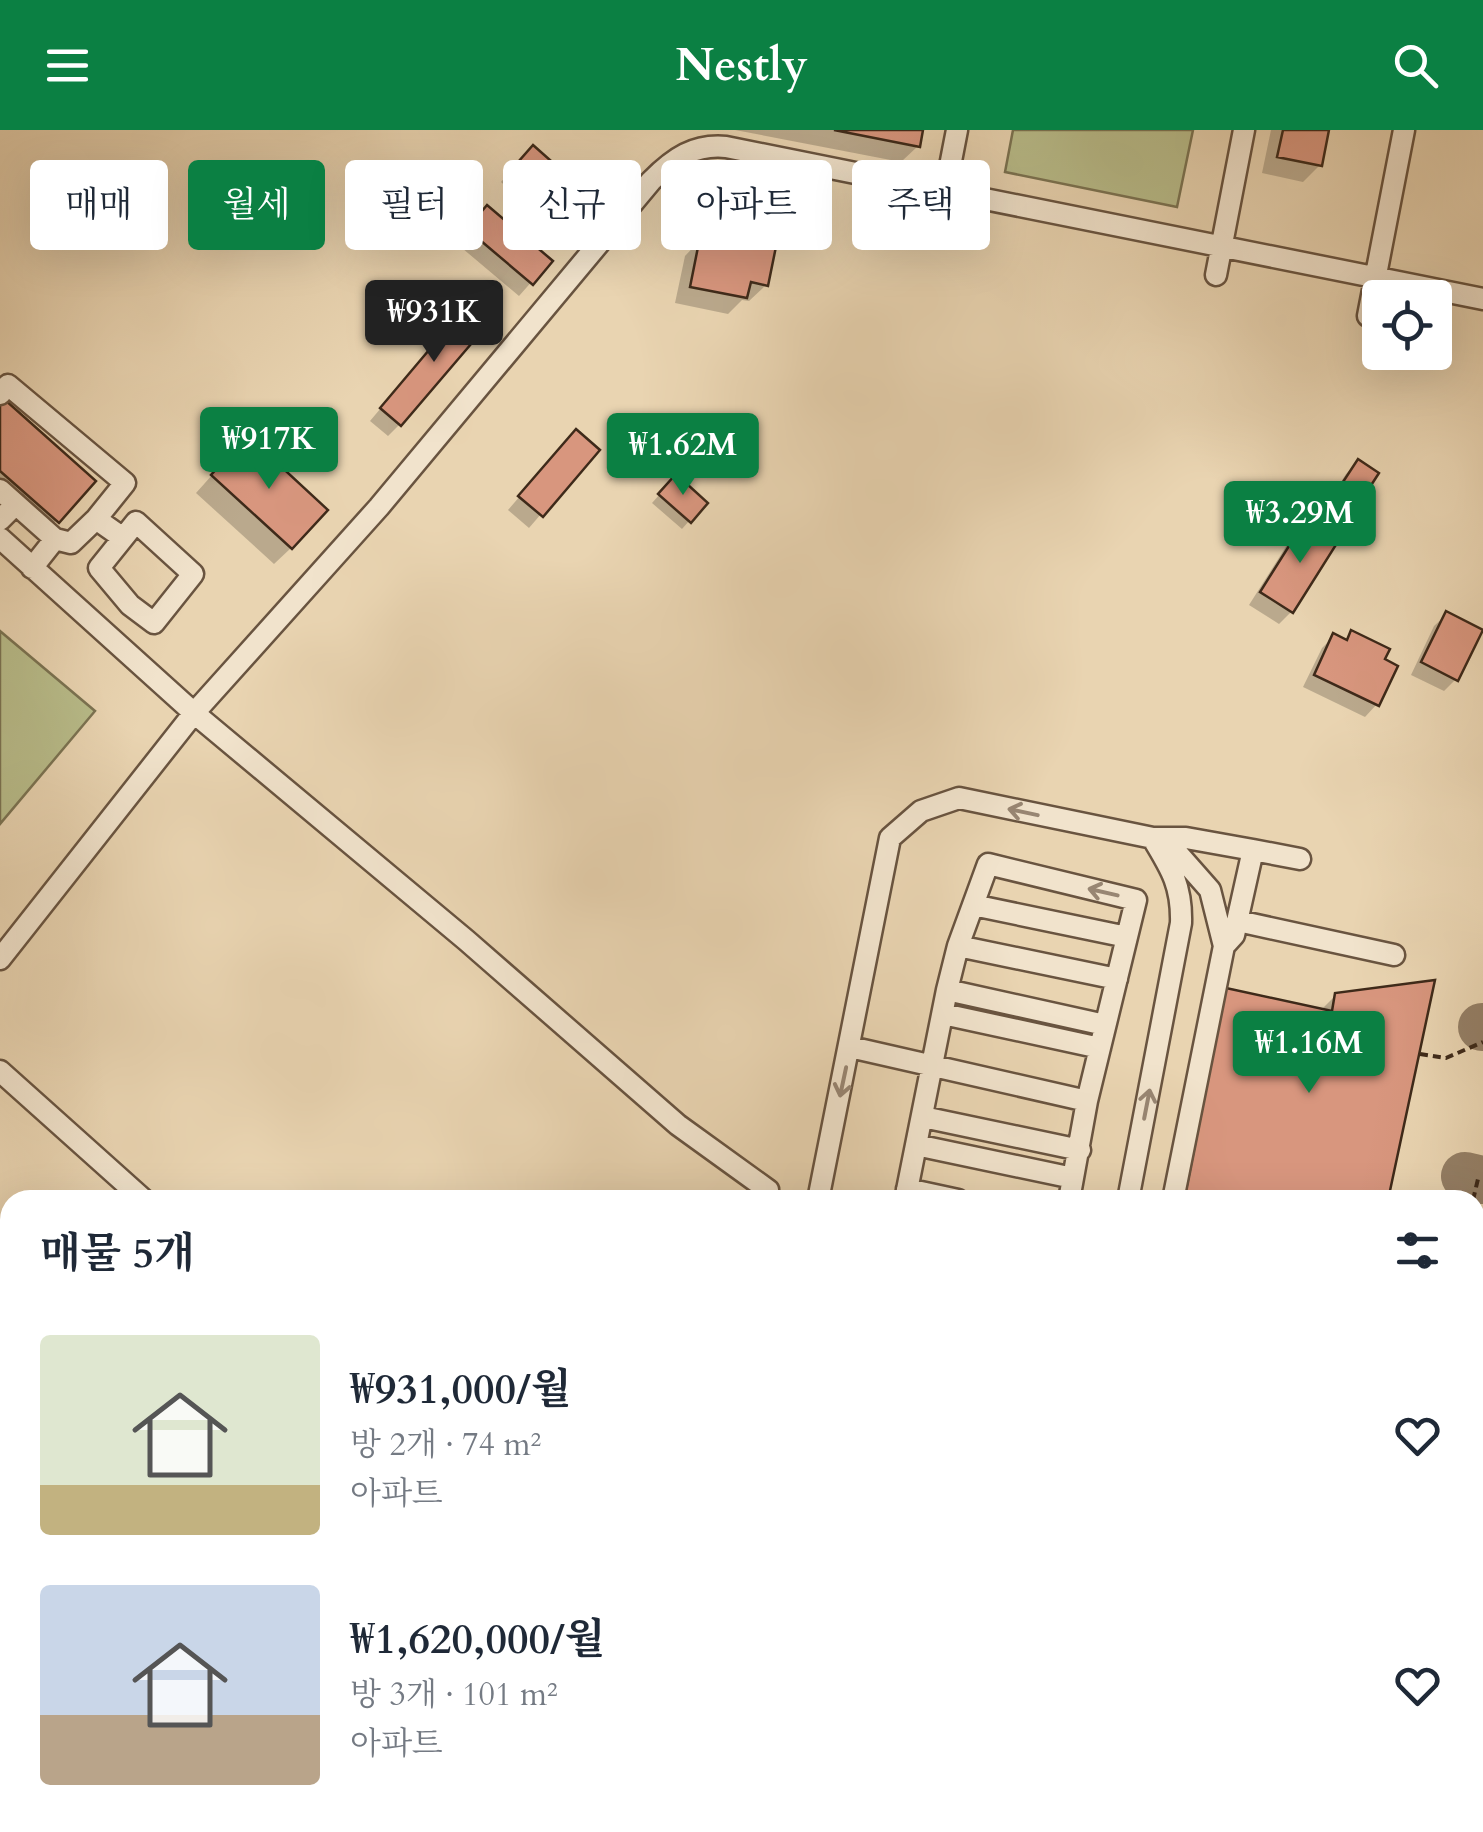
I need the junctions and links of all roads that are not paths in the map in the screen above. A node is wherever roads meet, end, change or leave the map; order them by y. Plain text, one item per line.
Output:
1 (957, 130) edge
2 (1244, 130) edge
3 (1404, 130) edge
4 (951, 160) edge
5 (852, 171) edge
6 (990, 199) edge
7 (1221, 246) junction
8 (1216, 275) dead end
9 (1375, 277) junction
10 (1374, 280) edge
11 (1483, 299) edge
12 (0, 394) edge
13 (8, 497) edge
14 (96, 519) junction
15 (0, 520) edge
16 (0, 538) edge
17 (123, 538) junction
18 (56, 539) junction
19 (32, 568) junction
20 (130, 605) junction
21 (104, 632) junction
22 (194, 713) junction
23 (1153, 838) junction
24 (1252, 850) junction
25 (1300, 858) dead end
26 (973, 905) junction
27 (1238, 921) junction
28 (1127, 937) junction
29 (958, 946) junction
30 (1224, 946) junction
31 (1394, 955) dead end
32 (0, 959) edge
33 (1117, 979) junction
34 (947, 990) junction
35 (942, 1014) junction
36 (1106, 1025) junction
37 (850, 1047) junction
38 (1100, 1048) junction
39 (932, 1067) junction
40 (0, 1072) edge
41 (1087, 1101) junction
42 (922, 1117) junction
43 (916, 1146) junction
44 (1080, 1150) junction
45 (1073, 1178) junction
46 (133, 1190) edge
47 (768, 1190) edge
48 (820, 1190) edge
49 (907, 1190) edge
50 (1070, 1190) edge
51 (1130, 1190) edge
52 (1174, 1190) edge

1 - 4 street
2 - 7 street
3 - 9 street
5 - 22 street
6 - 7 street
7 - 8 street
7 - 9 street
9 - 10 street
9 - 11 street
12 - 14 street
13 - 15 street
13 - 18 street
14 - 17 street
14 - 18 street
16 - 19 street
17 - 20 street
17 - 20 street
18 - 19 street
19 - 21 street
20 - 21 street
21 - 22 street
22 - 32 street
22 - 47 street
23 - 24 street
23 - 30 street
23 -> 37 street
51 -> 23 street
24 - 25 street
24 - 27 street
26 - 28 street
28 -> 26 street
26 - 29 street
27 - 30 street
27 - 31 street
28 - 33 street
29 - 33 street
29 - 34 street
30 - 52 street
33 - 36 street
34 - 35 street
34 - 36 street
35 - 38 street
35 - 39 street
36 - 38 street
37 - 39 street
37 -> 48 street
38 - 41 street
39 - 41 street
39 - 42 street
40 - 46 street
41 - 44 street
42 - 43 street
42 - 44 street
43 - 45 street
43 - 49 street
44 - 45 street
45 - 50 street

